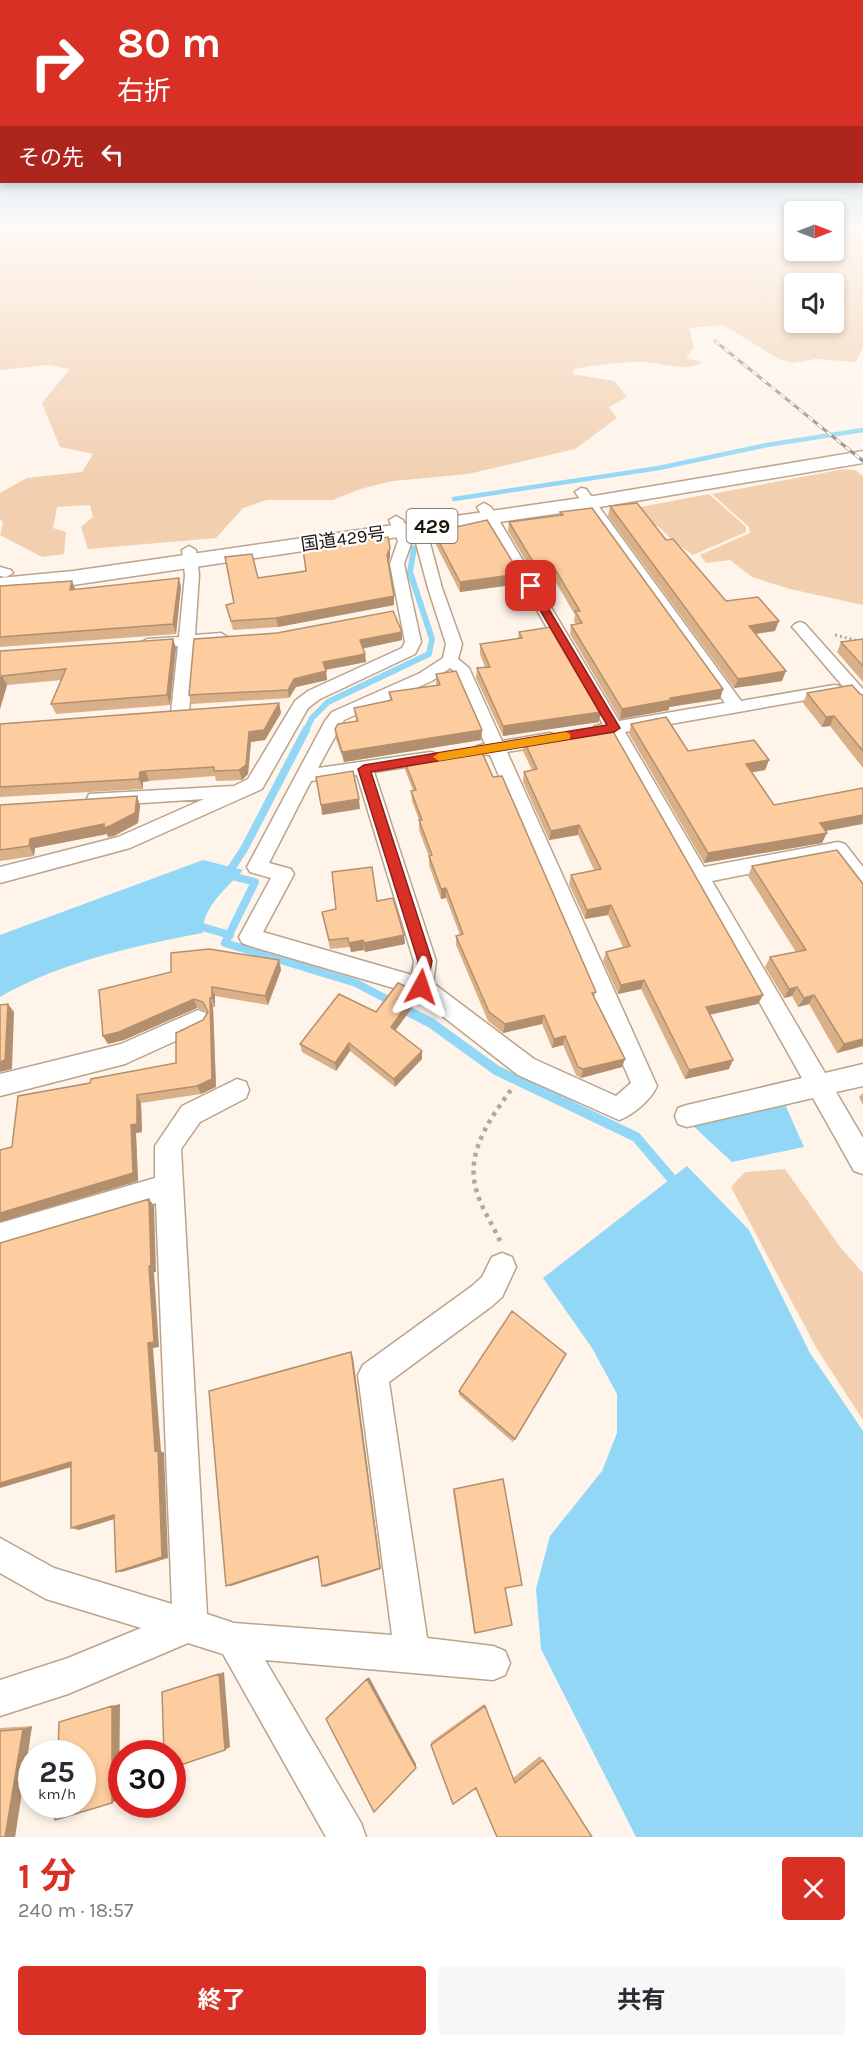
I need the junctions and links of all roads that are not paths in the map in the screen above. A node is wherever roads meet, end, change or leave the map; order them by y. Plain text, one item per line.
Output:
1 (863, 447) edge
2 (863, 457) edge
3 (584, 498) junction
4 (487, 512) junction
5 (409, 524) junction
6 (189, 556) junction
7 (2, 576) edge
8 (405, 610) junction
9 (386, 613) edge
10 (800, 627) dead end
11 (232, 638) edge
12 (185, 641) junction
13 (127, 645) edge
14 (450, 660) junction
15 (857, 693) edge
16 (737, 707) junction
17 (202, 711) edge
18 (180, 713) junction
19 (158, 714) edge
20 (614, 728) junction
21 (496, 748) junction
22 (364, 769) junction
23 (305, 776) junction
24 (242, 790) junction
25 (78, 801) edge
26 (0, 875) edge
27 (698, 876) junction
28 (863, 882) edge
29 (421, 987) junction
30 (198, 1020) edge
31 (863, 1075) edge
32 (0, 1085) edge
33 (819, 1085) junction
34 (237, 1090) dead end
35 (687, 1116) dead end
36 (863, 1162) edge
37 (168, 1187) junction
38 (0, 1236) edge
39 (502, 1267) road end
40 (0, 1554) edge
41 (190, 1625) junction
42 (234, 1640) junction
43 (412, 1654) junction
44 (493, 1663) dead end
45 (0, 1698) edge
46 (347, 1837) edge

1 - 3 highway, 国道429号 / 429
2 - 3 highway, 国道429号 / 429
3 - 4 highway, 国道429号 / 429
3 - 16 street
4 - 5 highway, 国道429号 / 429
4 - 20 street
5 - 6 highway, 国道429号 / 429
5 - 8 street
5 - 14 street
6 - 7 highway, 国道429号 / 429
6 - 12 street
8 - 9 street
8 - 24 street
10 - 15 street
11 - 12 street
12 - 13 street
12 - 18 street
14 - 21 street
14 - 23 street
15 - 16 street
16 - 20 street
17 - 18 street
18 - 19 street
20 - 21 street
20 - 27 street
21 - 22 street
21 - 29 street
22 - 23 street
22 - 29 street
23 - 29 street
24 - 25 street
24 - 26 street
27 - 28 street
27 - 33 street
30 - 32 street
31 - 33 street
33 - 35 street
33 - 36 street
34 - 37 street
37 - 38 street
37 - 41 street
39 - 43 street
40 - 41 street
41 - 42 street
41 - 45 street
42 - 43 street
42 - 46 street
43 - 44 street

